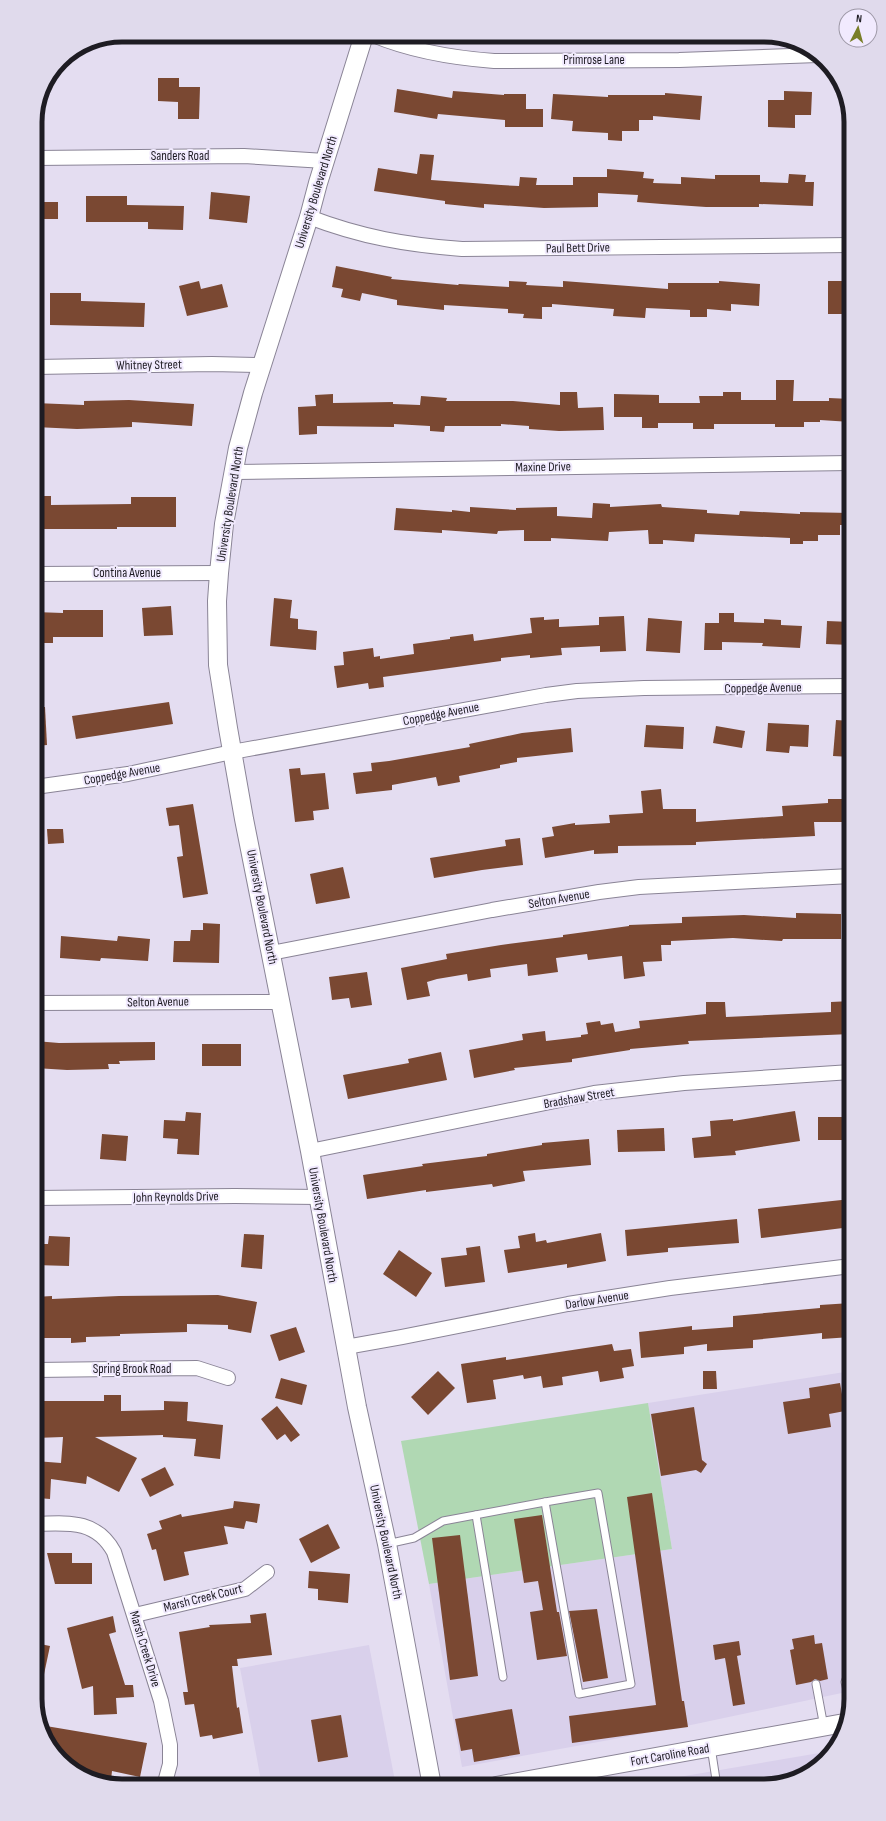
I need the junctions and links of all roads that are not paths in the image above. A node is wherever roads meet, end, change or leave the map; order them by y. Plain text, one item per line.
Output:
1 (362, 42) edge
2 (395, 42) edge
3 (807, 55) edge
4 (42, 158) edge
5 (325, 161) junction
6 (309, 217) junction
7 (844, 246) edge
8 (262, 365) junction
9 (42, 367) edge
10 (844, 463) edge
11 (235, 472) junction
12 (219, 573) junction
13 (42, 574) edge
14 (844, 686) edge
15 (232, 752) junction
16 (42, 787) edge
17 (844, 876) edge
18 (271, 953) junction
19 (280, 1002) junction
20 (42, 1003) edge
21 (844, 1072) edge
22 (310, 1151) junction
23 (318, 1197) junction
24 (42, 1198) edge
25 (844, 1267) edge
26 (346, 1347) junction
27 (42, 1370) edge
28 (228, 1378) dead end
29 (545, 1502) junction
30 (476, 1514) junction
31 (42, 1524) edge
32 (387, 1544) junction
33 (268, 1572) dead end
34 (135, 1615) junction
35 (503, 1677) dead end
36 (816, 1684) dead end
37 (840, 1724) edge
38 (824, 1727) junction
39 (711, 1747) junction
40 (166, 1779) edge
41 (431, 1779) edge
42 (535, 1779) edge
43 (716, 1779) edge

1 - 5 street, University Boulevard North
2 - 3 street, Primrose Lane
4 - 5 street, Sanders Road
5 - 6 street, University Boulevard North
6 - 7 street, Paul Bett Drive
6 - 8 street, University Boulevard North
8 - 9 street, Whitney Street
8 - 11 street, University Boulevard North
10 - 11 street, Maxine Drive
11 - 12 street, University Boulevard North
12 - 13 street, Contina Avenue
12 - 15 street, University Boulevard North
14 - 15 street, Coppedge Avenue
15 - 16 street, Coppedge Avenue
15 - 18 street, University Boulevard North
17 - 18 street, Selton Avenue
18 - 19 street, University Boulevard North
19 - 20 street, Selton Avenue
19 - 22 street, University Boulevard North
21 - 22 street, Bradshaw Street
22 - 23 street, University Boulevard North
23 - 24 street, John Reynolds Drive
23 - 26 street, University Boulevard North
25 - 26 street, Darlow Avenue
26 - 32 street, University Boulevard North
27 - 28 street, Spring Brook Road
29 - 29 lane
29 - 30 lane
30 - 32 lane
30 - 35 lane
31 - 34 street, Marsh Creek Drive
32 - 41 street, University Boulevard North
33 - 34 street, Marsh Creek Court
34 - 40 street, Marsh Creek Drive
36 - 38 lane
37 - 38 street, Fort Caroline Road
38 - 39 street, Fort Caroline Road
39 - 42 street, Fort Caroline Road
39 - 43 lane

